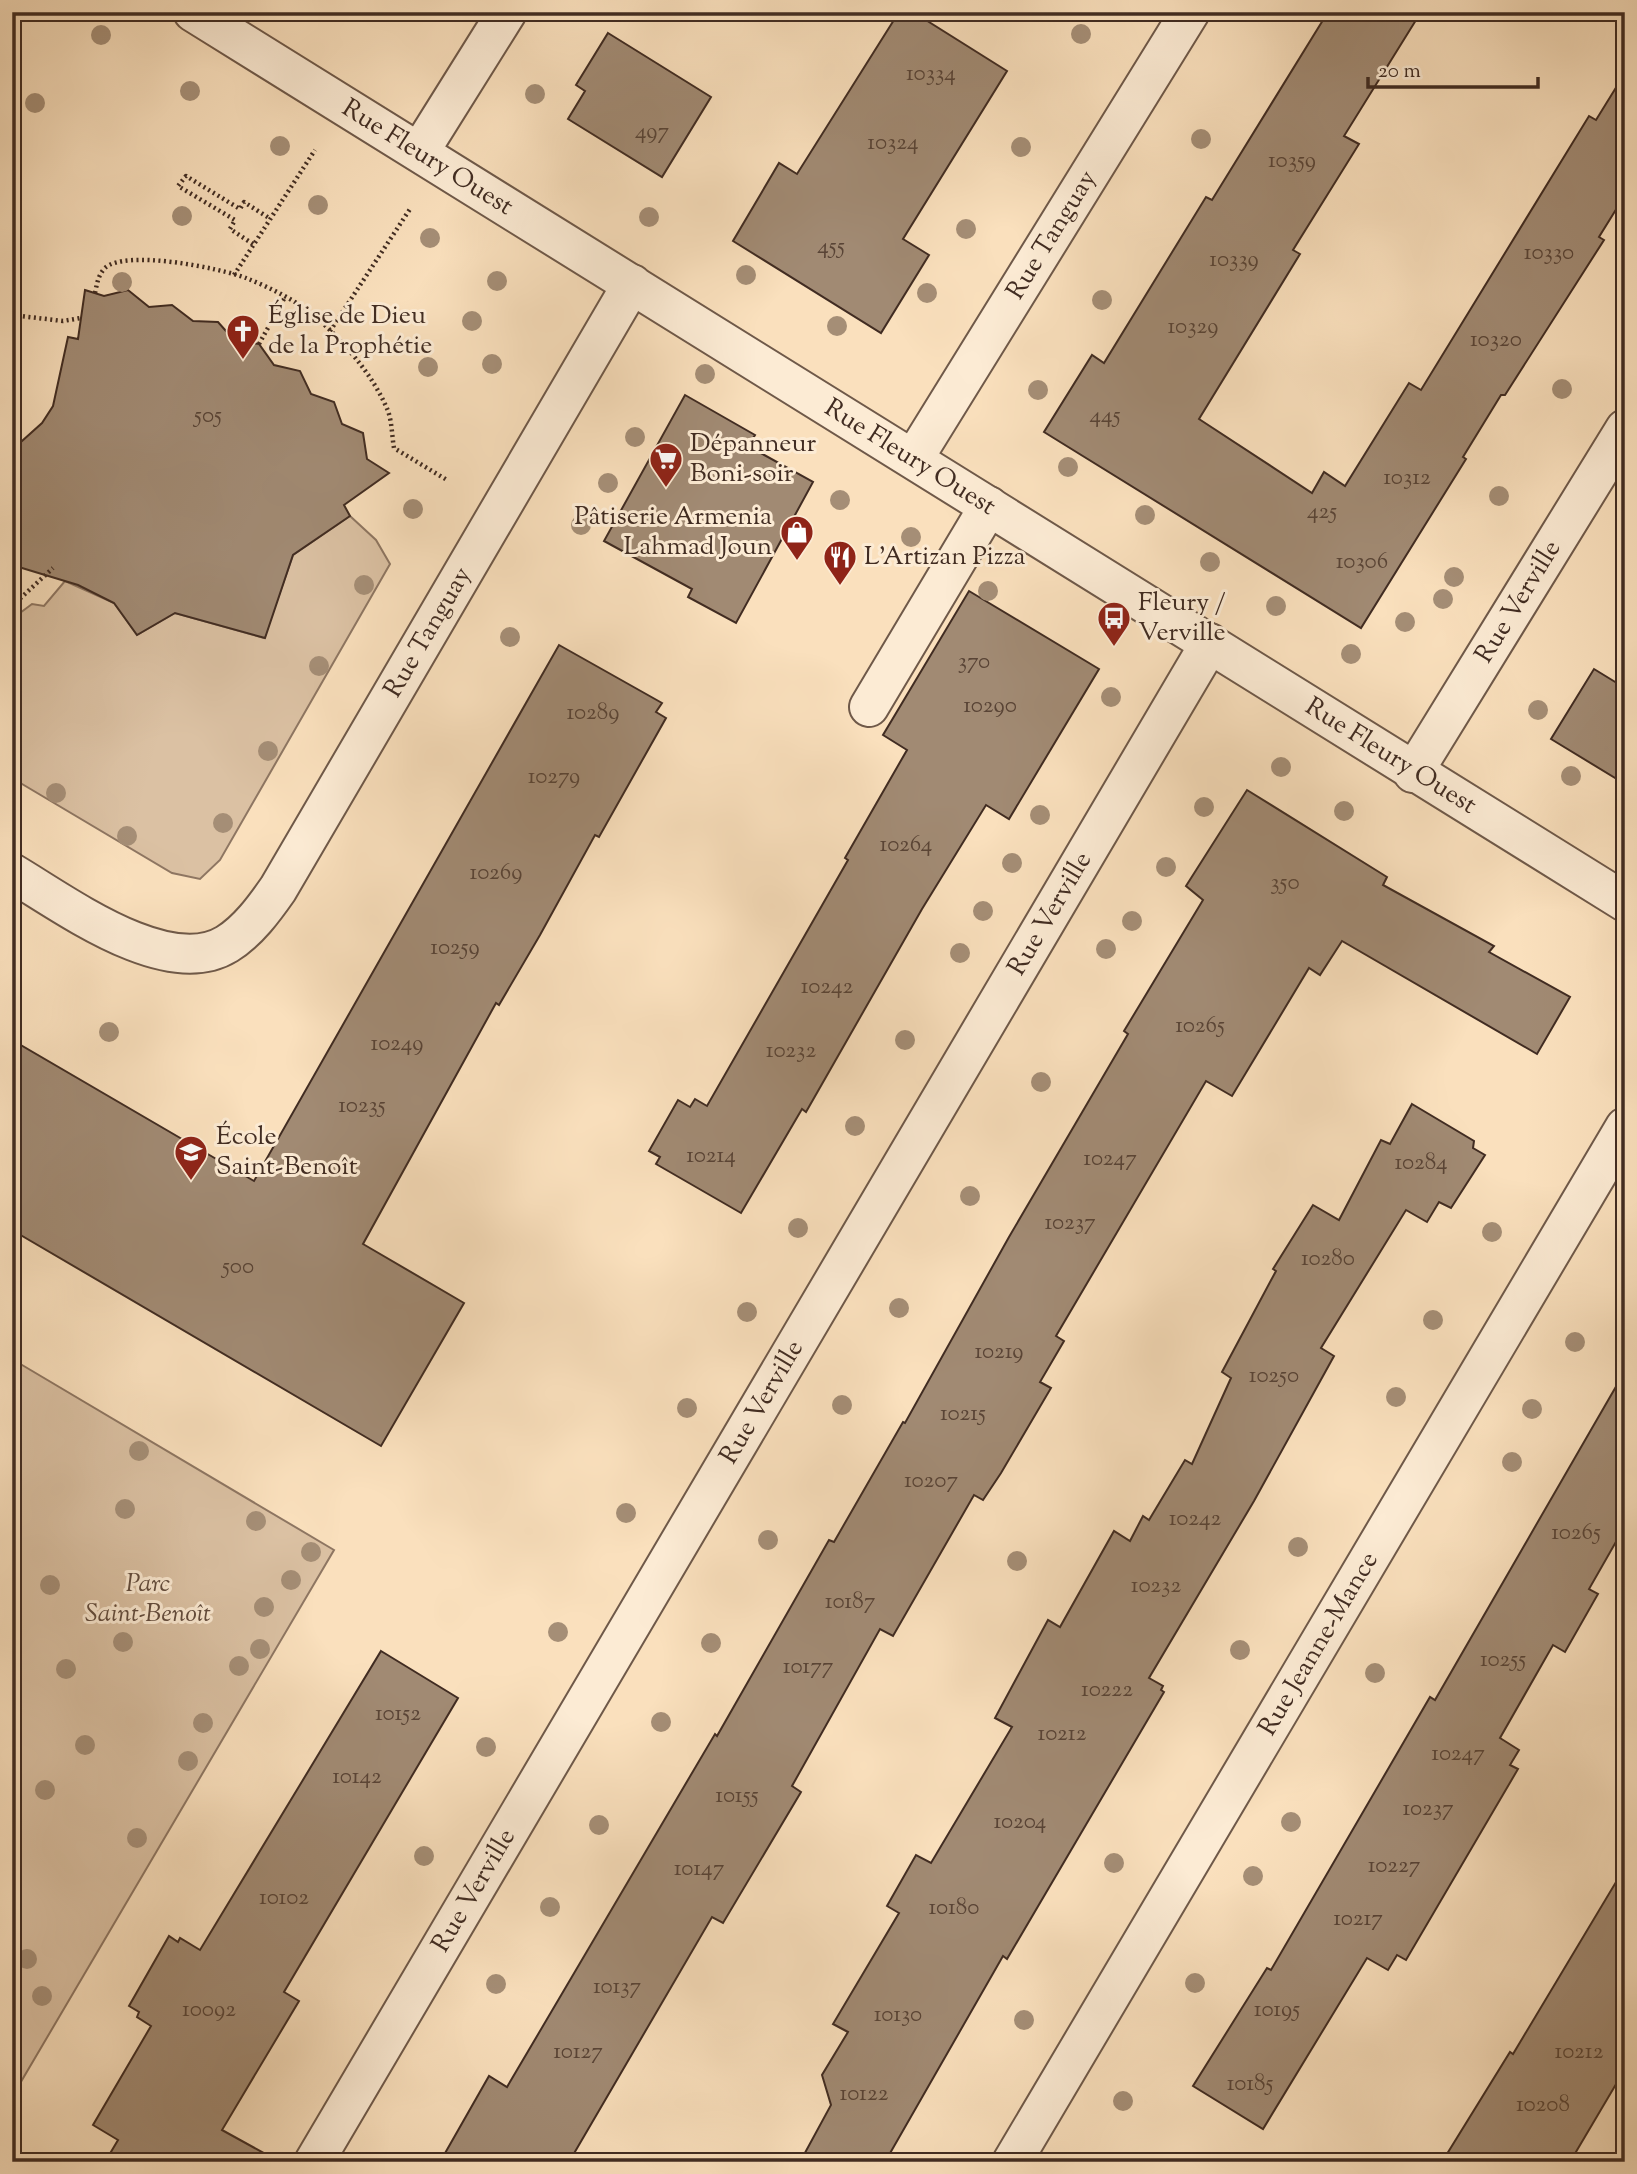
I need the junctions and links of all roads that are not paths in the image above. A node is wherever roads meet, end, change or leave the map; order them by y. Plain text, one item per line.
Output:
1 (193, 12) edge
2 (507, 12) edge
3 (1190, 12) edge
4 (420, 151) junction
5 (632, 284) junction
6 (1625, 429) edge
7 (914, 458) junction
8 (989, 506) junction
9 (1210, 643) junction
10 (869, 706) dead end
11 (1413, 773) junction
12 (12, 873) edge
13 (1625, 902) edge
14 (1625, 1127) edge
15 (314, 2162) edge
16 (1012, 2162) edge

1 - 4 street, Rue Fleury Ouest
2 - 4 street
3 - 7 street, Rue Tanguay
4 - 5 street, Rue Fleury Ouest
5 - 7 street, Rue Fleury Ouest
5 - 12 street, Rue Tanguay
6 - 11 street, Rue Verville
7 - 8 street, Rue Fleury Ouest
8 - 9 street, Rue Fleury Ouest
8 - 10 street
9 - 11 street, Rue Fleury Ouest
9 - 15 street, Rue Verville
11 - 13 street, Rue Fleury Ouest
14 - 16 street, Rue Jeanne-Mance

